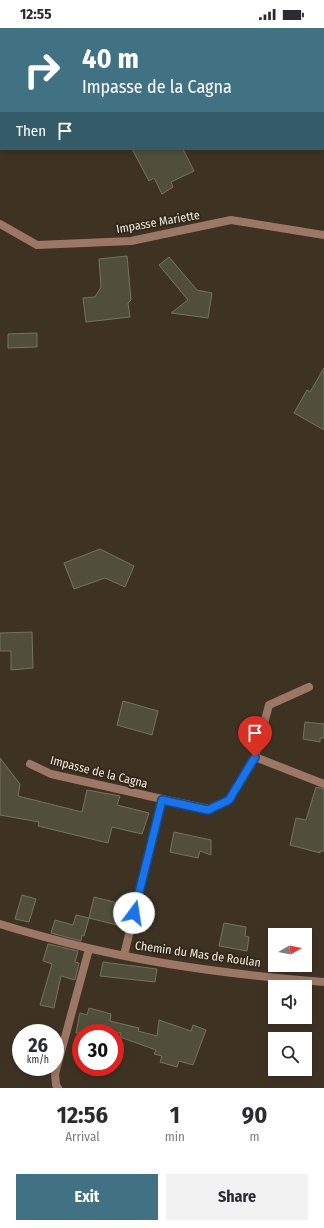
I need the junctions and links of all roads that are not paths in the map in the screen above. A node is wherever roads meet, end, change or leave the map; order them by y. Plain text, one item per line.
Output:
1 (0, 224) edge
2 (324, 234) edge
3 (309, 687) dead end
4 (255, 757) junction
5 (30, 764) dead end
6 (324, 784) edge
7 (162, 800) junction
8 (0, 924) edge
9 (89, 948) junction
10 (124, 955) junction
11 (324, 982) edge
12 (58, 1088) edge

1 - 2 street, Impasse Mariette
3 - 4 street, Impasse de la Cagna
4 - 6 street
4 - 7 street, Impasse de la Cagna
5 - 7 street, Impasse de la Cagna
7 - 10 street
8 - 9 street, Chemin du Mas de Roulan
9 - 10 street, Chemin du Mas de Roulan
9 - 12 street
10 - 11 street, Chemin du Mas de Roulan

